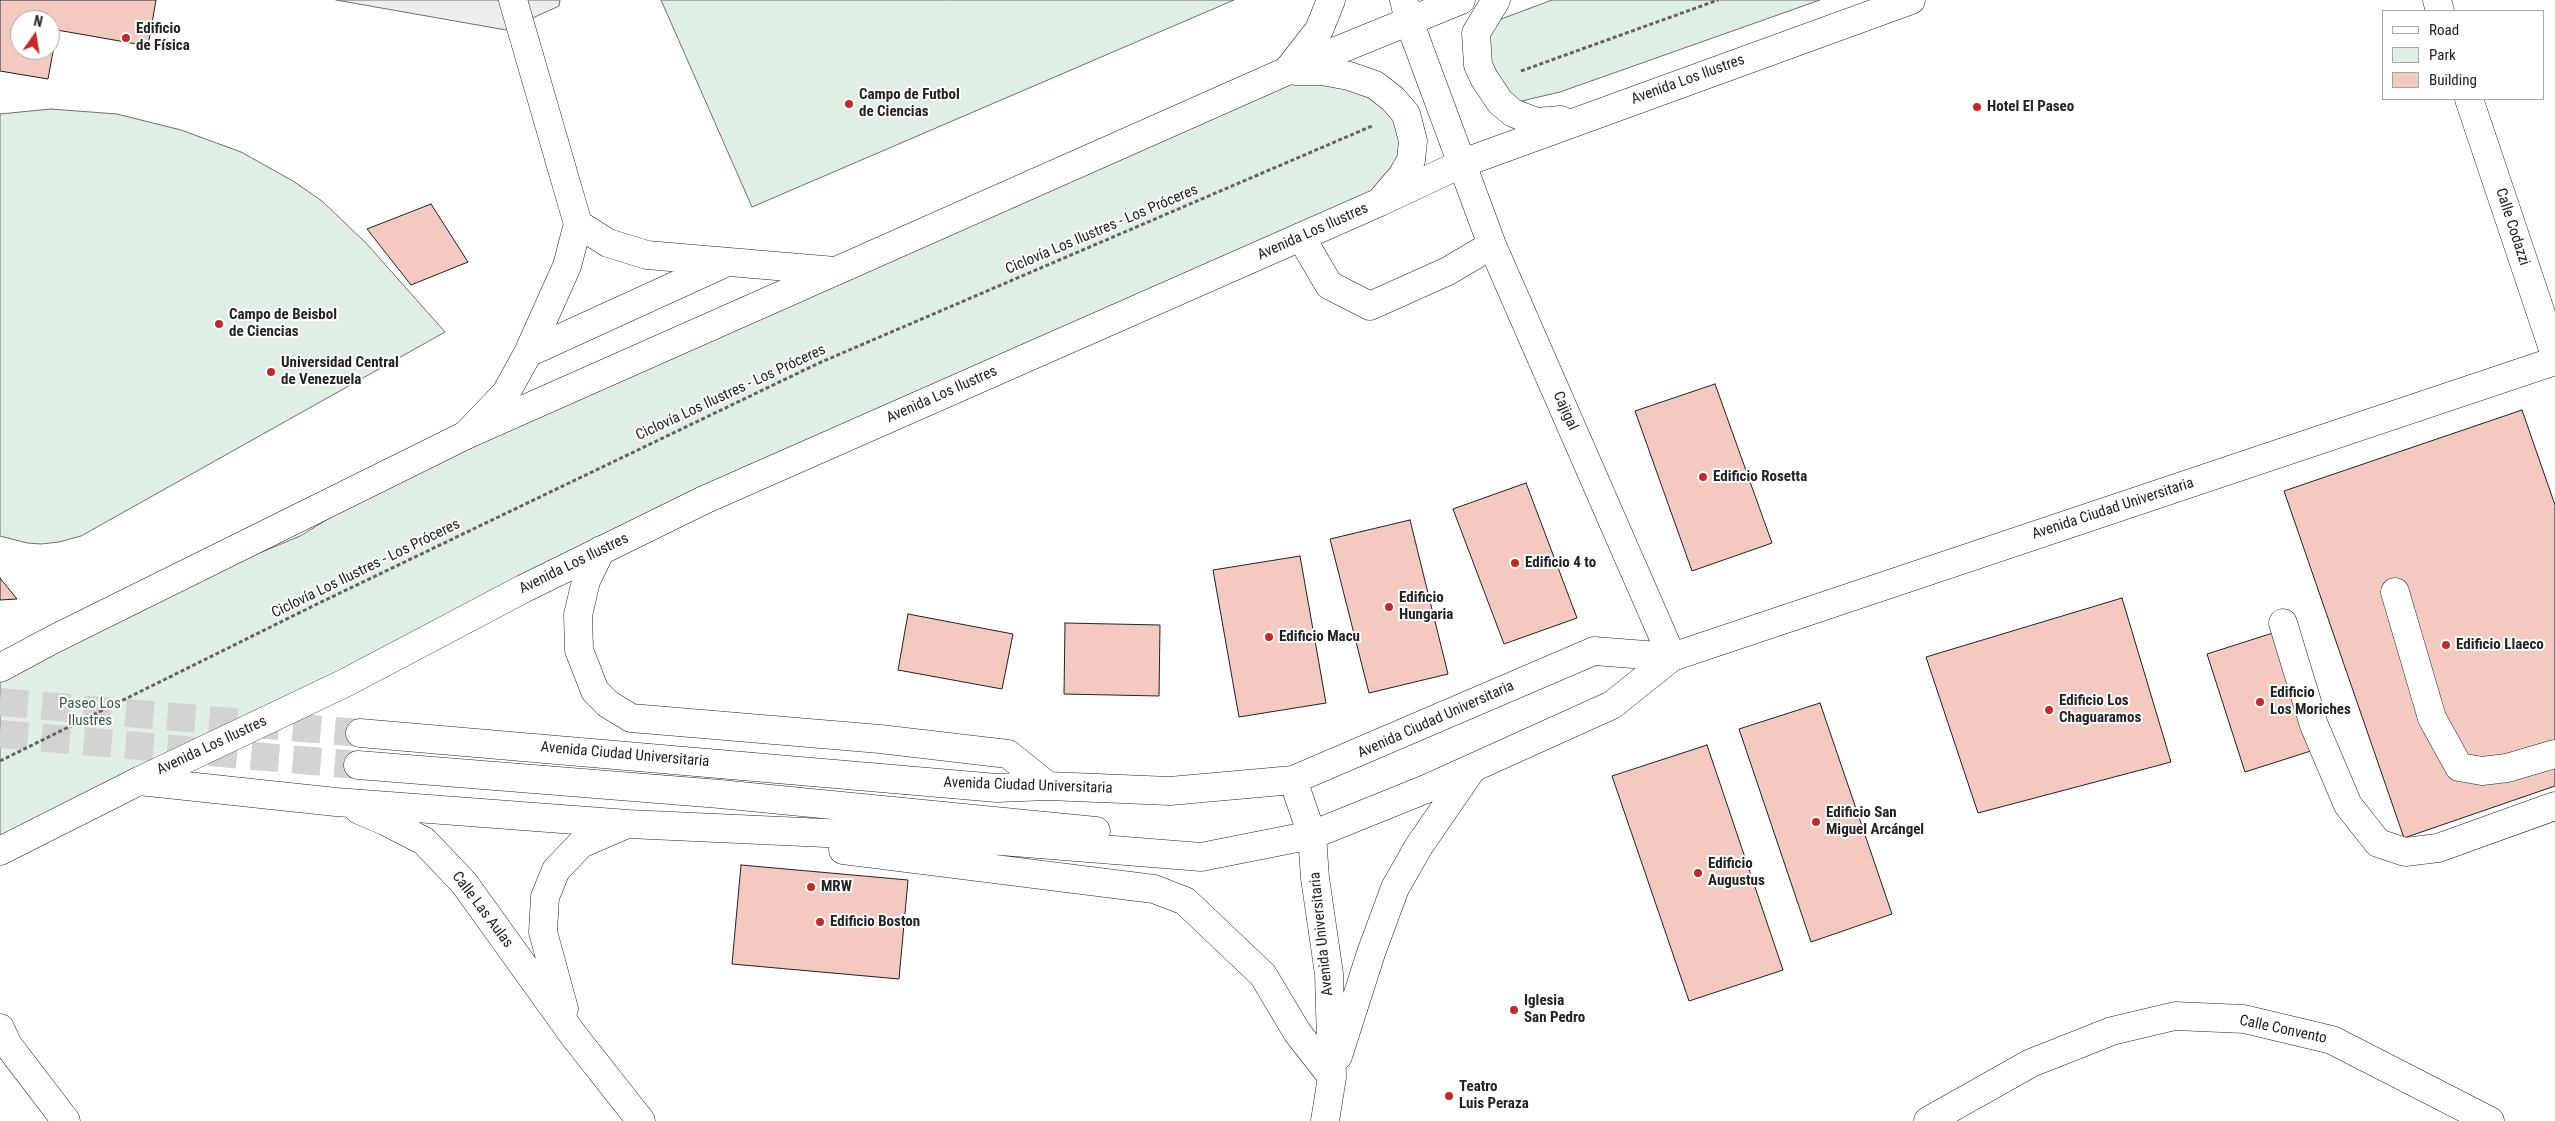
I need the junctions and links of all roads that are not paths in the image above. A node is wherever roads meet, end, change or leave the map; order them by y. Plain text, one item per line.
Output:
1 (513, 0) edge
2 (1331, 0) edge
3 (1461, 0) edge
4 (1496, 0) edge
5 (1911, 0) edge
6 (1406, 10) edge
7 (1287, 71) junction
8 (2470, 100) edge
9 (1594, 114) junction
10 (1463, 163) junction
11 (1380, 202) junction
12 (578, 224) junction
13 (1301, 237) junction
14 (1492, 245) junction
15 (726, 262) junction
16 (835, 271) junction
17 (528, 353) junction
18 (2555, 355) edge
19 (2555, 361) edge
20 (466, 435) junction
21 (601, 550) junction
22 (2395, 592) dead end
23 (2283, 623) dead end
24 (54, 638) junction
25 (0, 653) edge
26 (1672, 657) junction
27 (0, 668) edge
28 (360, 733) tunnel mouth
29 (2555, 754) edge
30 (358, 765) tunnel mouth
31 (1473, 769) junction
32 (1293, 780) junction
33 (139, 781) junction
34 (1048, 786) junction
35 (336, 802) junction
36 (2555, 806) edge
37 (628, 824) junction
38 (1312, 836) junction
39 (0, 851) edge
40 (0, 1028) edge
41 (574, 1036) junction
42 (1332, 1077) junction
43 (66, 1121) edge
44 (641, 1121) edge
45 (1325, 1121) edge
46 (1928, 1121) edge
47 (2490, 1121) edge

1 - 12 street
2 - 7 street
3 - 6 street
4 - 9 street
5 - 9 street, Avenida Los Ilustres
6 - 7 street
6 - 10 street, Cajigal
7 - 11 street
7 - 16 street
8 - 18 street, Calle Codazzi
9 - 10 street, Avenida Los Ilustres
10 - 11 street, Avenida Los Ilustres
10 - 14 street, Cajigal
11 - 13 street, Avenida Los Ilustres
12 - 15 street
12 - 17 street
13 - 14 street
13 - 21 street, Avenida Los Ilustres
14 - 26 street, Cajigal
15 - 16 street
15 - 17 street
16 - 20 street
17 - 20 street
19 - 26 street, Avenida Ciudad Universitaria
20 - 24 street
21 - 33 street, Avenida Los Ilustres
21 - 34 street
22 - 29 street
23 - 36 street
24 - 25 street
24 - 27 street
26 - 31 street, Avenida Ciudad Universitaria
26 - 32 street, Avenida Ciudad Universitaria
28 - 34 street, Avenida Ciudad Universitaria
30 - 38 street, Avenida Ciudad Universitaria
31 - 38 street, Avenida Ciudad Universitaria
31 - 42 street
32 - 34 street, Avenida Ciudad Universitaria
32 - 38 street, Avenida Universitaria
33 - 35 street, Avenida Ciudad Universitaria
33 - 39 street, Avenida Los Ilustres
35 - 37 street, Avenida Ciudad Universitaria
35 - 41 street, Calle Las Aulas
37 - 38 street, Avenida Ciudad Universitaria
37 - 41 street, Calle Las Aulas
37 - 42 street, Avenida Ciudad Universitaria
38 - 42 street, Avenida Universitaria
40 - 43 street
41 - 44 street, Calle Las Aulas
42 - 45 street, Avenida Universitaria
46 - 47 street, Calle Convento

